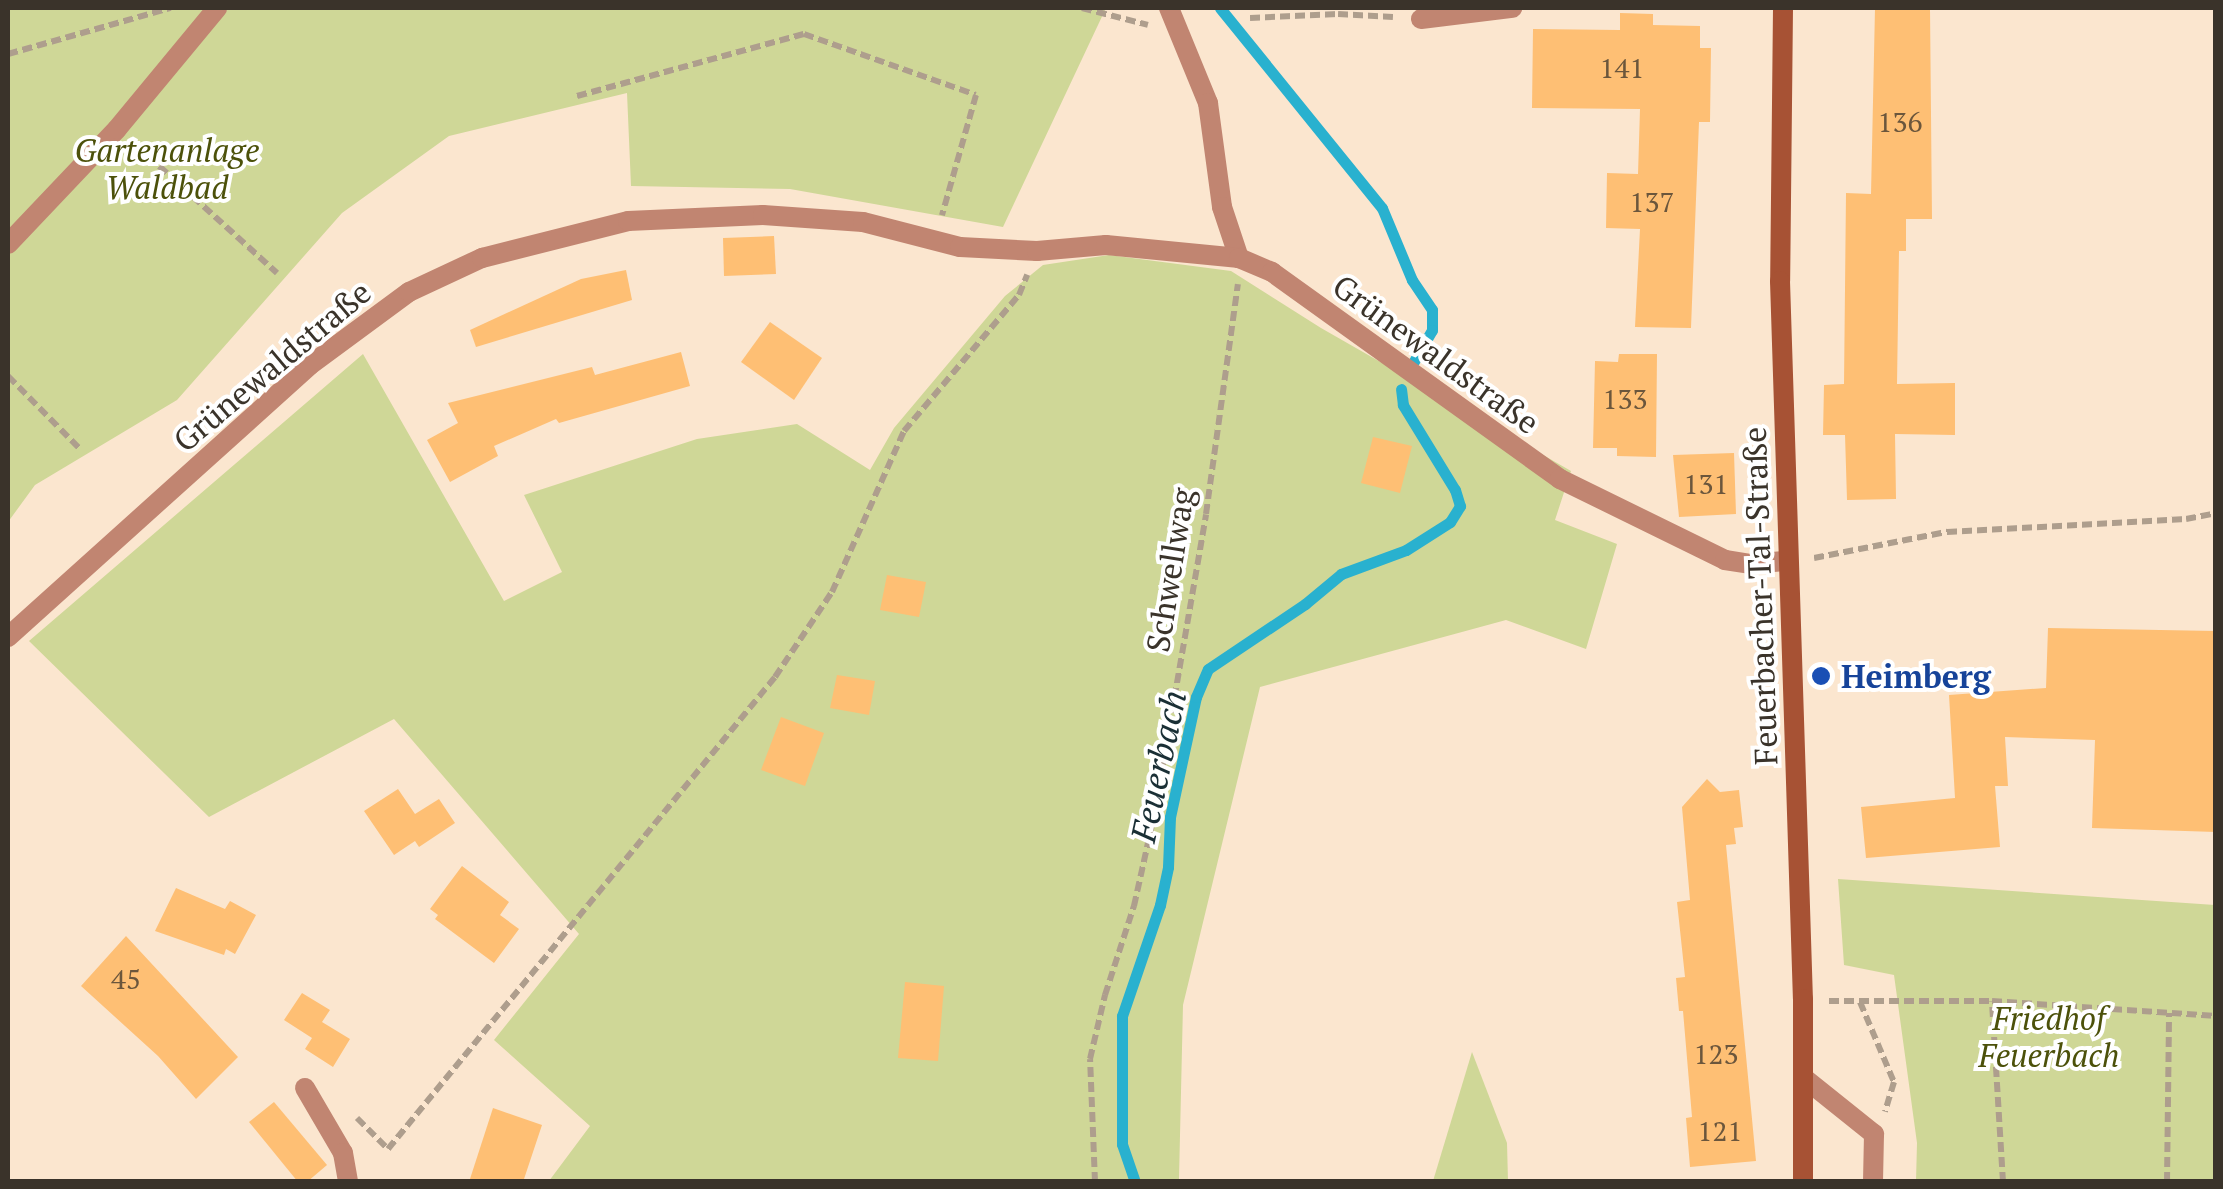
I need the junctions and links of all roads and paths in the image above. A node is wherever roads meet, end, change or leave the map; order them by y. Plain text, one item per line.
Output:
1 (172, 8) edge
2 (216, 8) edge
3 (1082, 8) edge
4 (1512, 8) edge
5 (1766, 8) edge
6 (1783, 8) edge
7 (1172, 16) edge
8 (1250, 18) dead end
9 (1422, 19) joint
10 (8, 54) edge
11 (578, 96) dead end
12 (117, 128) junction
13 (935, 240) junction
14 (8, 244) edge
15 (1037, 251) junction
16 (1239, 258) junction
17 (277, 273) dead end
18 (8, 376) edge
19 (79, 448) dead end
20 (2216, 512) edge
21 (1788, 561) junction
22 (8, 637) edge
23 (1804, 1000) junction
24 (1860, 1002) junction
25 (1992, 1002) junction
26 (2169, 1013) junction
27 (2216, 1016) edge
28 (1804, 1078) junction
29 (304, 1088) dead end
30 (328, 1123) junction
31 (1874, 1134) junction
32 (348, 1182) edge
33 (1095, 1182) edge
34 (1804, 1182) edge
35 (1873, 1182) edge
36 (2002, 1182) edge
37 (2168, 1182) edge

1 - 10 path
2 - 12 street
3 - 7 path
4 - 9 street
5 - 6 street
6 - 21 main road, Feuerbacher-Tal-Straße
7 - 16 street
8 - 9 path
11 - 13 path
12 - 14 street
12 - 17 path
13 - 15 street, Grünewaldstraße
13 - 22 street, Grünewaldstraße
15 - 16 street, Grünewaldstraße
15 - 30 path
16 - 21 street, Grünewaldstraße
16 - 33 path, Schwellwag
18 - 19 path
20 - 21 path
21 - 23 main road, Feuerbacher-Tal-Straße
23 - 24 path
23 - 28 main road, Feuerbacher-Tal-Straße
24 - 25 path
24 - 31 path
25 - 26 path
25 - 36 path
26 - 27 path
26 - 37 path
28 - 31 street
28 - 34 main road, Feuerbacher-Tal-Straße
29 - 30 street
30 - 32 street
31 - 35 street

